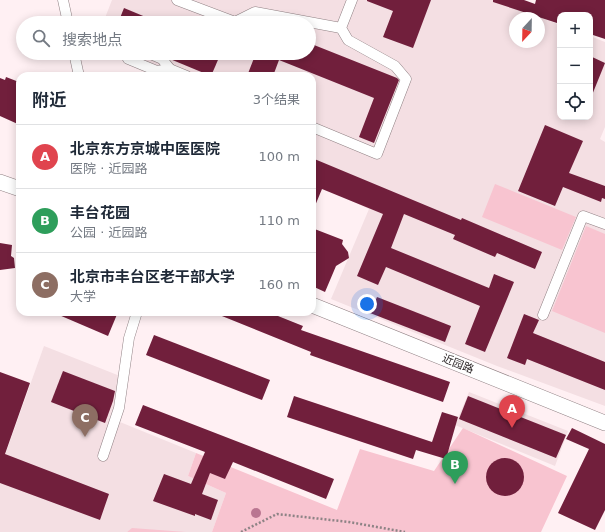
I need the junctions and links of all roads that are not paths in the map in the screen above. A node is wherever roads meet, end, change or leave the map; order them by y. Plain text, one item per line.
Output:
1 (63, 0) edge
2 (177, 0) edge
3 (352, 0) edge
4 (66, 16) edge
5 (219, 16) edge
6 (247, 16) edge
7 (276, 16) edge
8 (316, 23) edge
9 (340, 28) junction
10 (76, 60) edge
11 (130, 60) edge
12 (163, 60) edge
13 (170, 69) junction
14 (78, 72) edge
15 (177, 72) edge
16 (316, 129) edge
17 (0, 182) edge
18 (16, 188) edge
19 (605, 224) edge
20 (316, 307) edge
21 (543, 315) dead end
22 (136, 316) edge
23 (605, 423) edge
24 (103, 456) dead end

1 - 4 street
2 - 5 street
3 - 9 street
6 - 7 street
8 - 9 street
9 - 16 street
10 - 14 street
11 - 13 street
12 - 13 street
13 - 15 street
17 - 18 street
19 - 21 street
20 - 23 street, 近园路
22 - 24 street

